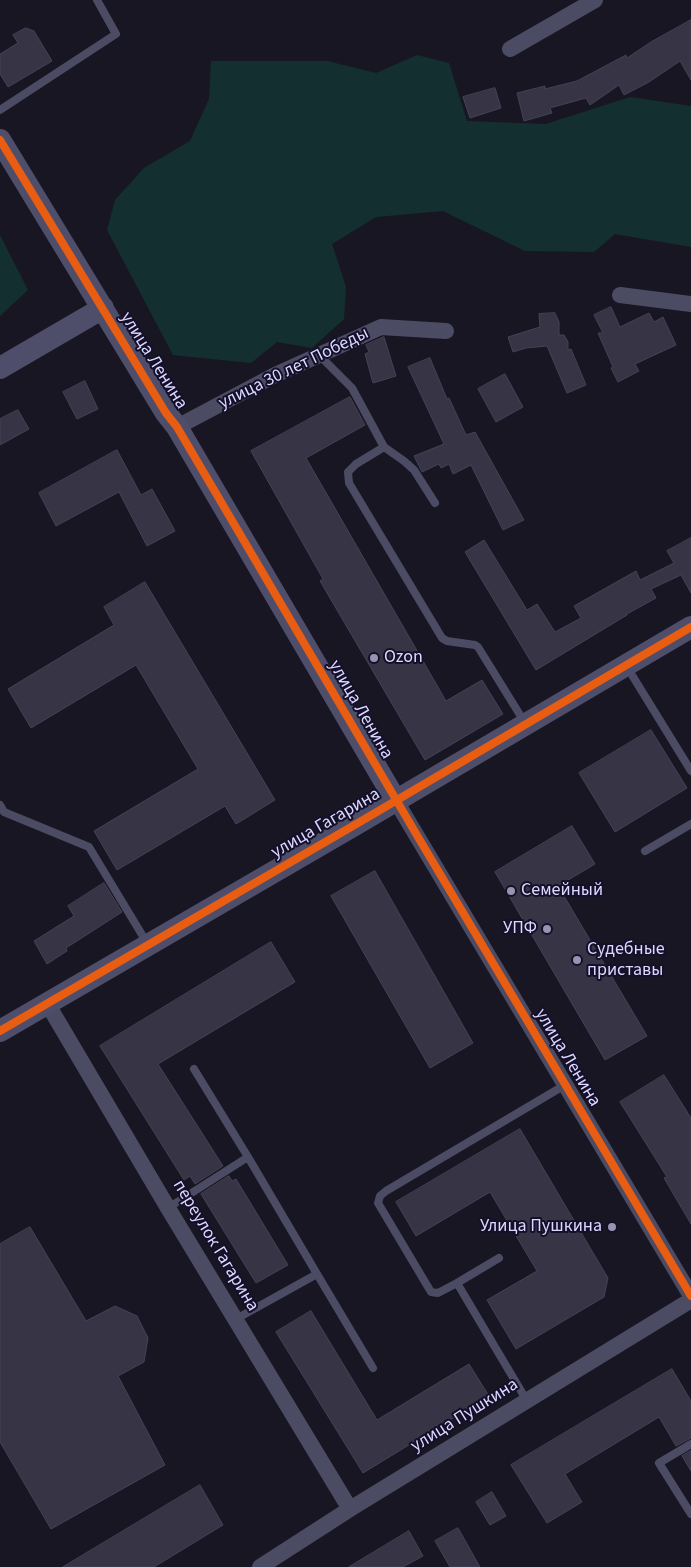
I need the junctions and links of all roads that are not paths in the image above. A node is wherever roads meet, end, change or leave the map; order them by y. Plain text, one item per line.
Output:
1 (97, 0) edge
2 (595, 0) edge
3 (510, 49) dead end
4 (0, 110) edge
5 (0, 140) edge
6 (620, 295) dead end
7 (691, 304) edge
8 (103, 308) junction
9 (446, 332) dead end
10 (319, 355) junction
11 (0, 368) edge
12 (177, 427) junction
13 (384, 447) junction
14 (435, 503) dead end
15 (691, 627) edge
16 (626, 665) junction
17 (526, 724) junction
18 (691, 771) edge
19 (396, 801) junction
20 (0, 805) edge
21 (691, 824) edge
22 (645, 851) dead end
23 (148, 945) junction
24 (47, 1003) junction
25 (0, 1031) edge
26 (194, 1069) dead end
27 (565, 1085) junction
28 (248, 1157) junction
29 (168, 1208) junction
30 (499, 1258) dead end
31 (317, 1274) junction
32 (457, 1283) junction
33 (691, 1296) edge
34 (691, 1300) edge
35 (236, 1320) junction
36 (374, 1368) dead end
37 (527, 1401) junction
38 (691, 1444) edge
39 (350, 1509) junction
40 (691, 1514) edge
41 (260, 1567) edge

1 - 4 lane
2 - 3 street
5 - 8 street, улица Ленина
6 - 7 street
8 - 11 street
8 - 12 street, улица Ленина
9 - 10 street, улица 30 лет Победы
10 - 12 street, улица 30 лет Победы
10 - 13 lane
12 - 19 street, улица Ленина
13 - 14 lane
13 - 17 lane
15 - 16 street, улица Гагарина
16 - 17 street, улица Гагарина
16 - 18 lane
17 - 19 street, улица Гагарина
19 - 23 street, улица Гагарина
19 - 27 street, улица Ленина
20 - 23 lane
21 - 22 lane
23 - 24 street, улица Гагарина
24 - 25 street, улица Гагарина
24 - 29 street, переулок Гагарина
26 - 28 lane
27 - 32 lane
27 - 33 street, улица Ленина
28 - 29 lane
28 - 31 lane
29 - 35 street, переулок Гагарина
30 - 32 lane
31 - 35 lane
31 - 36 lane
32 - 37 lane
34 - 37 street, улица Пушкина
35 - 39 street, переулок Гагарина
37 - 39 street, улица Пушкина
38 - 40 lane
39 - 41 street, улица Пушкина

